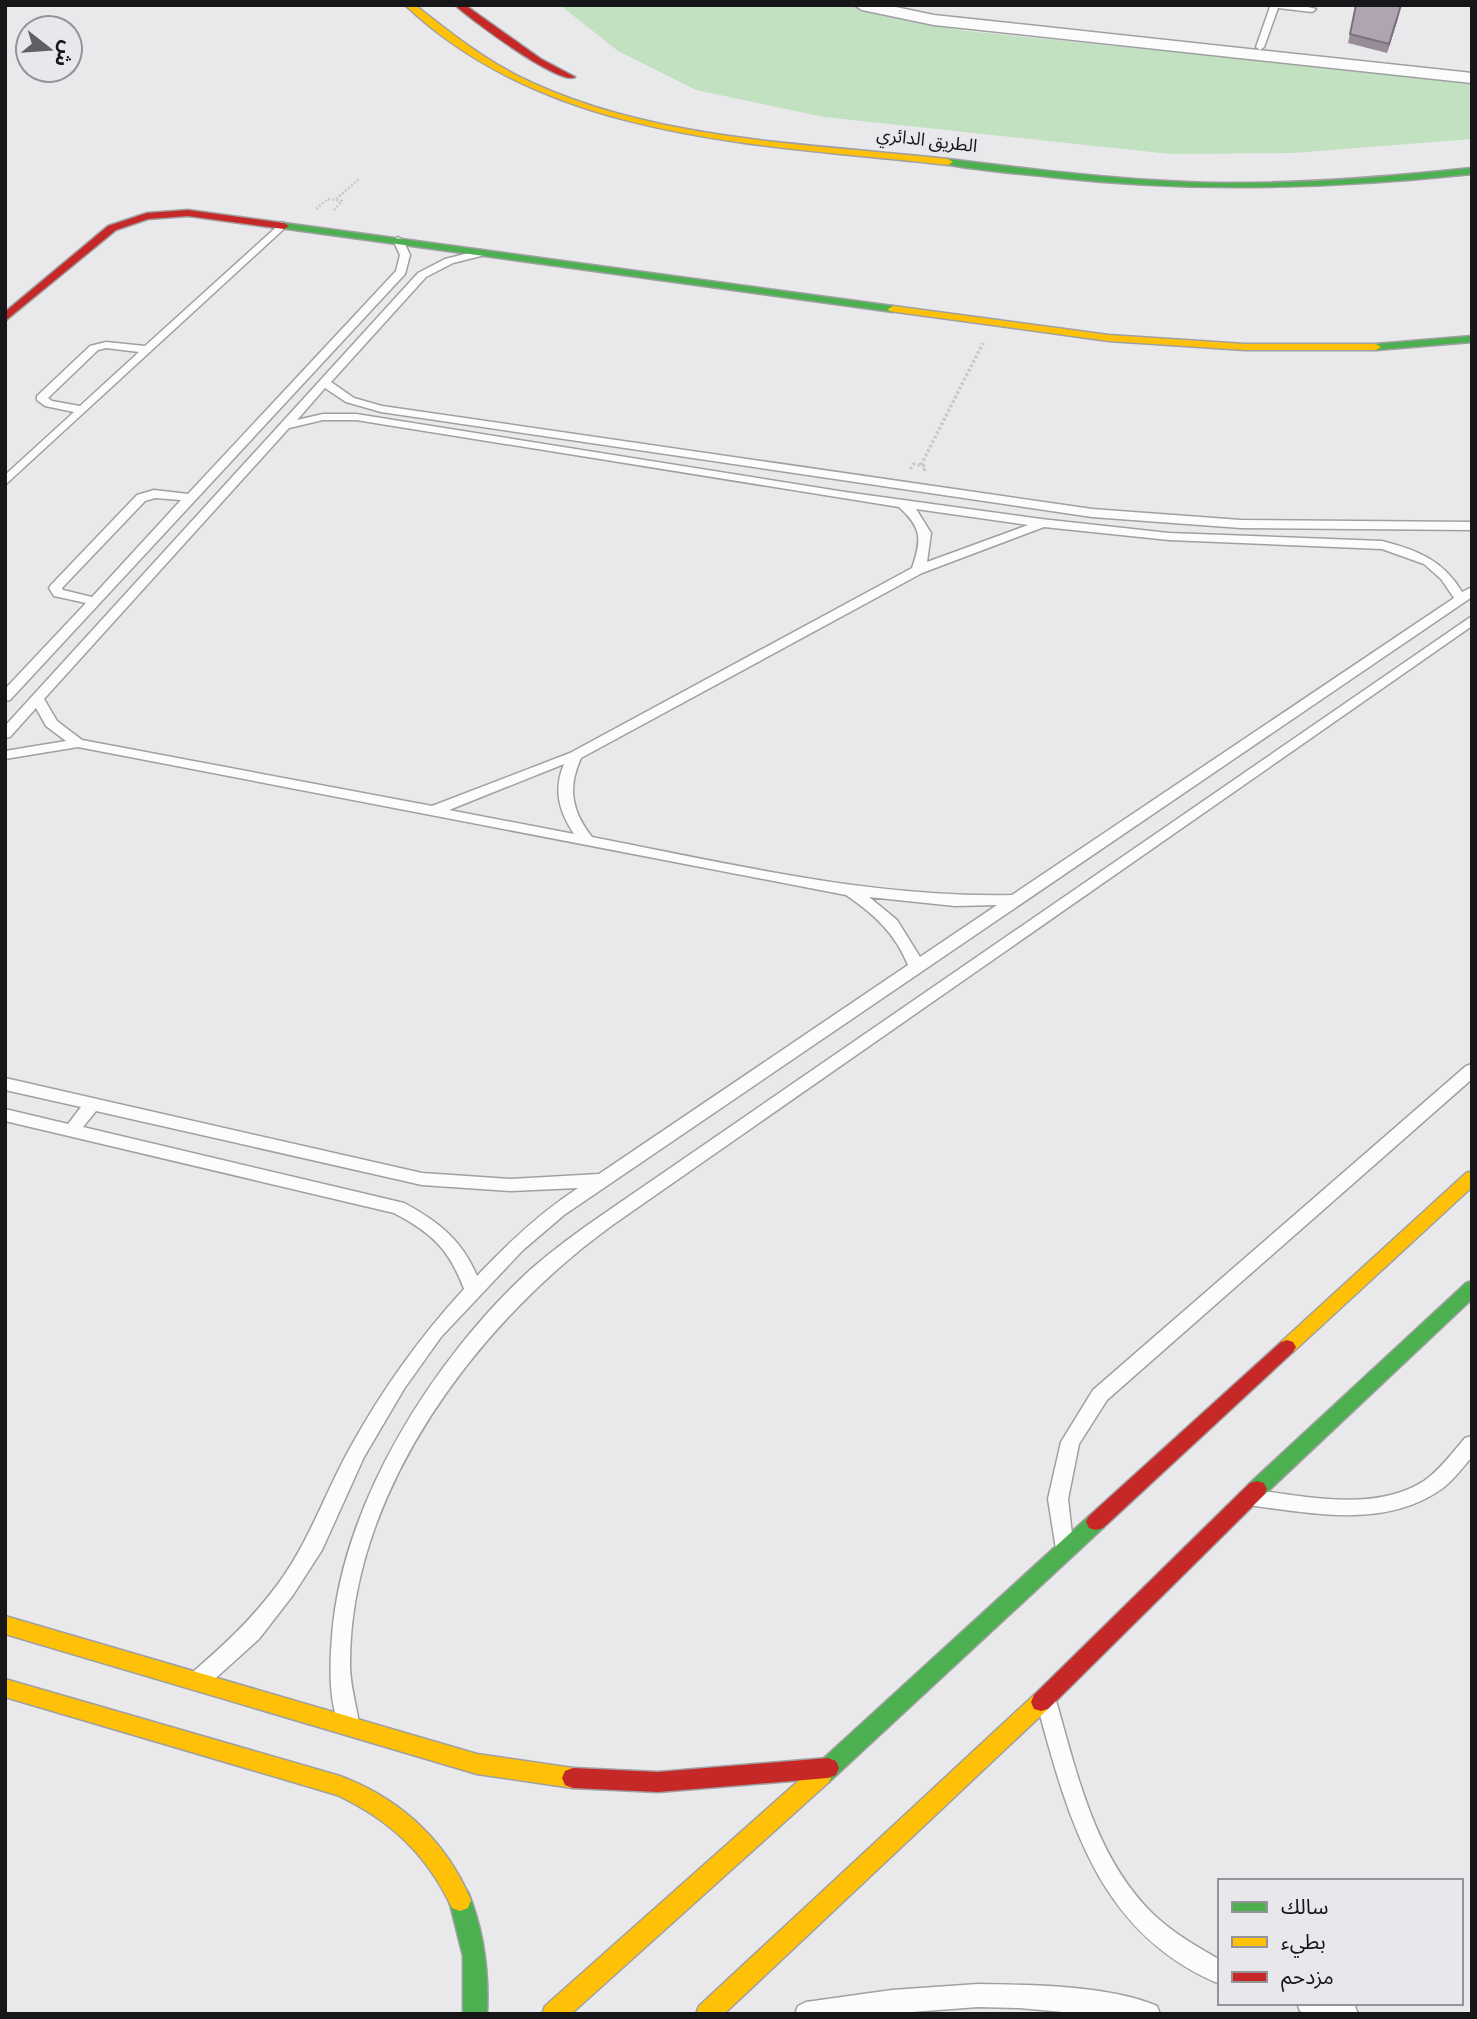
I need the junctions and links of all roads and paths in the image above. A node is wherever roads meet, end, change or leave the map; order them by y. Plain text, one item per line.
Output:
1 (409, 5) edge
2 (458, 5) edge
3 (862, 5) edge
4 (897, 5) edge
5 (1274, 5) edge
6 (1312, 9) dead end
7 (501, 12) dead end
8 (484, 24) junction
9 (1260, 47) junction
10 (1472, 70) edge
11 (1472, 78) edge
12 (591, 83) dead end
13 (974, 144) dead end
14 (963, 164) junction
15 (1472, 171) edge
16 (359, 179) dead end
17 (336, 199) junction
18 (312, 214) junction
19 (97, 219) dead end
20 (282, 225) junction
21 (398, 240) junction
22 (484, 252) junction
23 (633, 259) junction
24 (622, 273) junction
25 (5, 318) edge
26 (1472, 323) edge
27 (992, 324) junction
28 (1395, 329) dead end
29 (1361, 331) dead end
30 (1472, 339) edge
31 (147, 350) junction
32 (325, 383) junction
33 (83, 410) junction
34 (288, 425) junction
35 (237, 450) junction
36 (261, 454) junction
37 (921, 465) dead end
38 (5, 482) edge
39 (192, 498) junction
40 (902, 503) junction
41 (1046, 523) junction
42 (1472, 526) edge
43 (918, 570) junction
44 (1466, 595) edge
45 (94, 601) junction
46 (1472, 620) edge
47 (5, 697) edge
48 (38, 699) junction
49 (1298, 709) junction
50 (1324, 724) junction
51 (5, 734) edge
52 (78, 743) junction
53 (5, 755) edge
54 (575, 756) junction
55 (432, 811) junction
56 (587, 841) junction
57 (849, 891) junction
58 (1017, 900) junction
59 (917, 968) junction
60 (1472, 1070) edge
61 (5, 1084) edge
62 (92, 1104) junction
63 (5, 1115) edge
64 (72, 1130) junction
65 (1472, 1177) edge
66 (606, 1180) junction
67 (1472, 1287) edge
68 (473, 1289) junction
69 (1472, 1444) edge
70 (1250, 1497) junction
71 (1063, 1550) junction
72 (5, 1625) edge
73 (199, 1680) junction
74 (5, 1688) edge
75 (1045, 1698) junction
76 (349, 1725) junction
77 (828, 1768) junction
78 (1218, 1972) edge
79 (1315, 2005) edge
80 (475, 2014) edge
81 (554, 2014) edge
82 (708, 2014) edge
83 (806, 2014) edge
84 (1149, 2014) edge
85 (1347, 2014) edge

1 - 14 street, الطريق الدائري
2 - 8 street
3 - 11 street
4 - 9 street
5 - 6 lane
5 - 9 lane
7 - 8 street
8 - 12 street
9 - 10 street
13 - 14 street
14 - 15 street, الطريق الدائري
16 - 17 path
17 - 18 path
17 - 18 path
18 - 19 street
18 - 20 street
18 - 23 street
20 - 21 street
20 - 25 street
20 - 31 lane
21 - 22 street
21 - 35 lane
22 - 24 street
22 - 32 lane
23 - 24 street
23 - 29 street
24 - 27 street
26 - 28 street
27 - 30 street
27 - 37 path
31 - 33 lane
31 - 33 lane
32 - 34 lane
32 - 42 lane
33 - 38 lane
34 - 36 lane
34 - 40 lane
35 - 36 lane
35 - 39 lane
36 - 48 lane
39 - 45 lane
39 - 45 lane
40 - 41 lane
40 - 43 lane
41 - 43 lane
41 - 44 lane
43 - 54 lane
44 - 49 lane
45 - 47 lane
46 - 50 lane
48 - 51 lane
48 - 52 lane
49 - 50 lane
49 - 58 lane
50 - 76 lane
52 - 53 lane
52 - 55 lane
54 - 55 lane
54 - 56 lane
55 - 56 lane
56 - 57 lane
57 - 58 lane
57 - 59 lane
58 - 59 lane
59 - 66 lane
60 - 71 lane
61 - 62 lane
62 - 64 lane
62 - 66 lane
63 - 64 lane
64 - 68 lane
65 - 71 street
66 - 68 lane
67 - 70 street
68 - 73 lane
69 - 70 lane
70 - 75 street
71 - 77 street
72 - 73 street
73 - 76 street
74 - 80 street
75 - 78 lane
75 - 82 street
76 - 77 street
77 - 81 street
79 - 85 lane
83 - 84 lane

